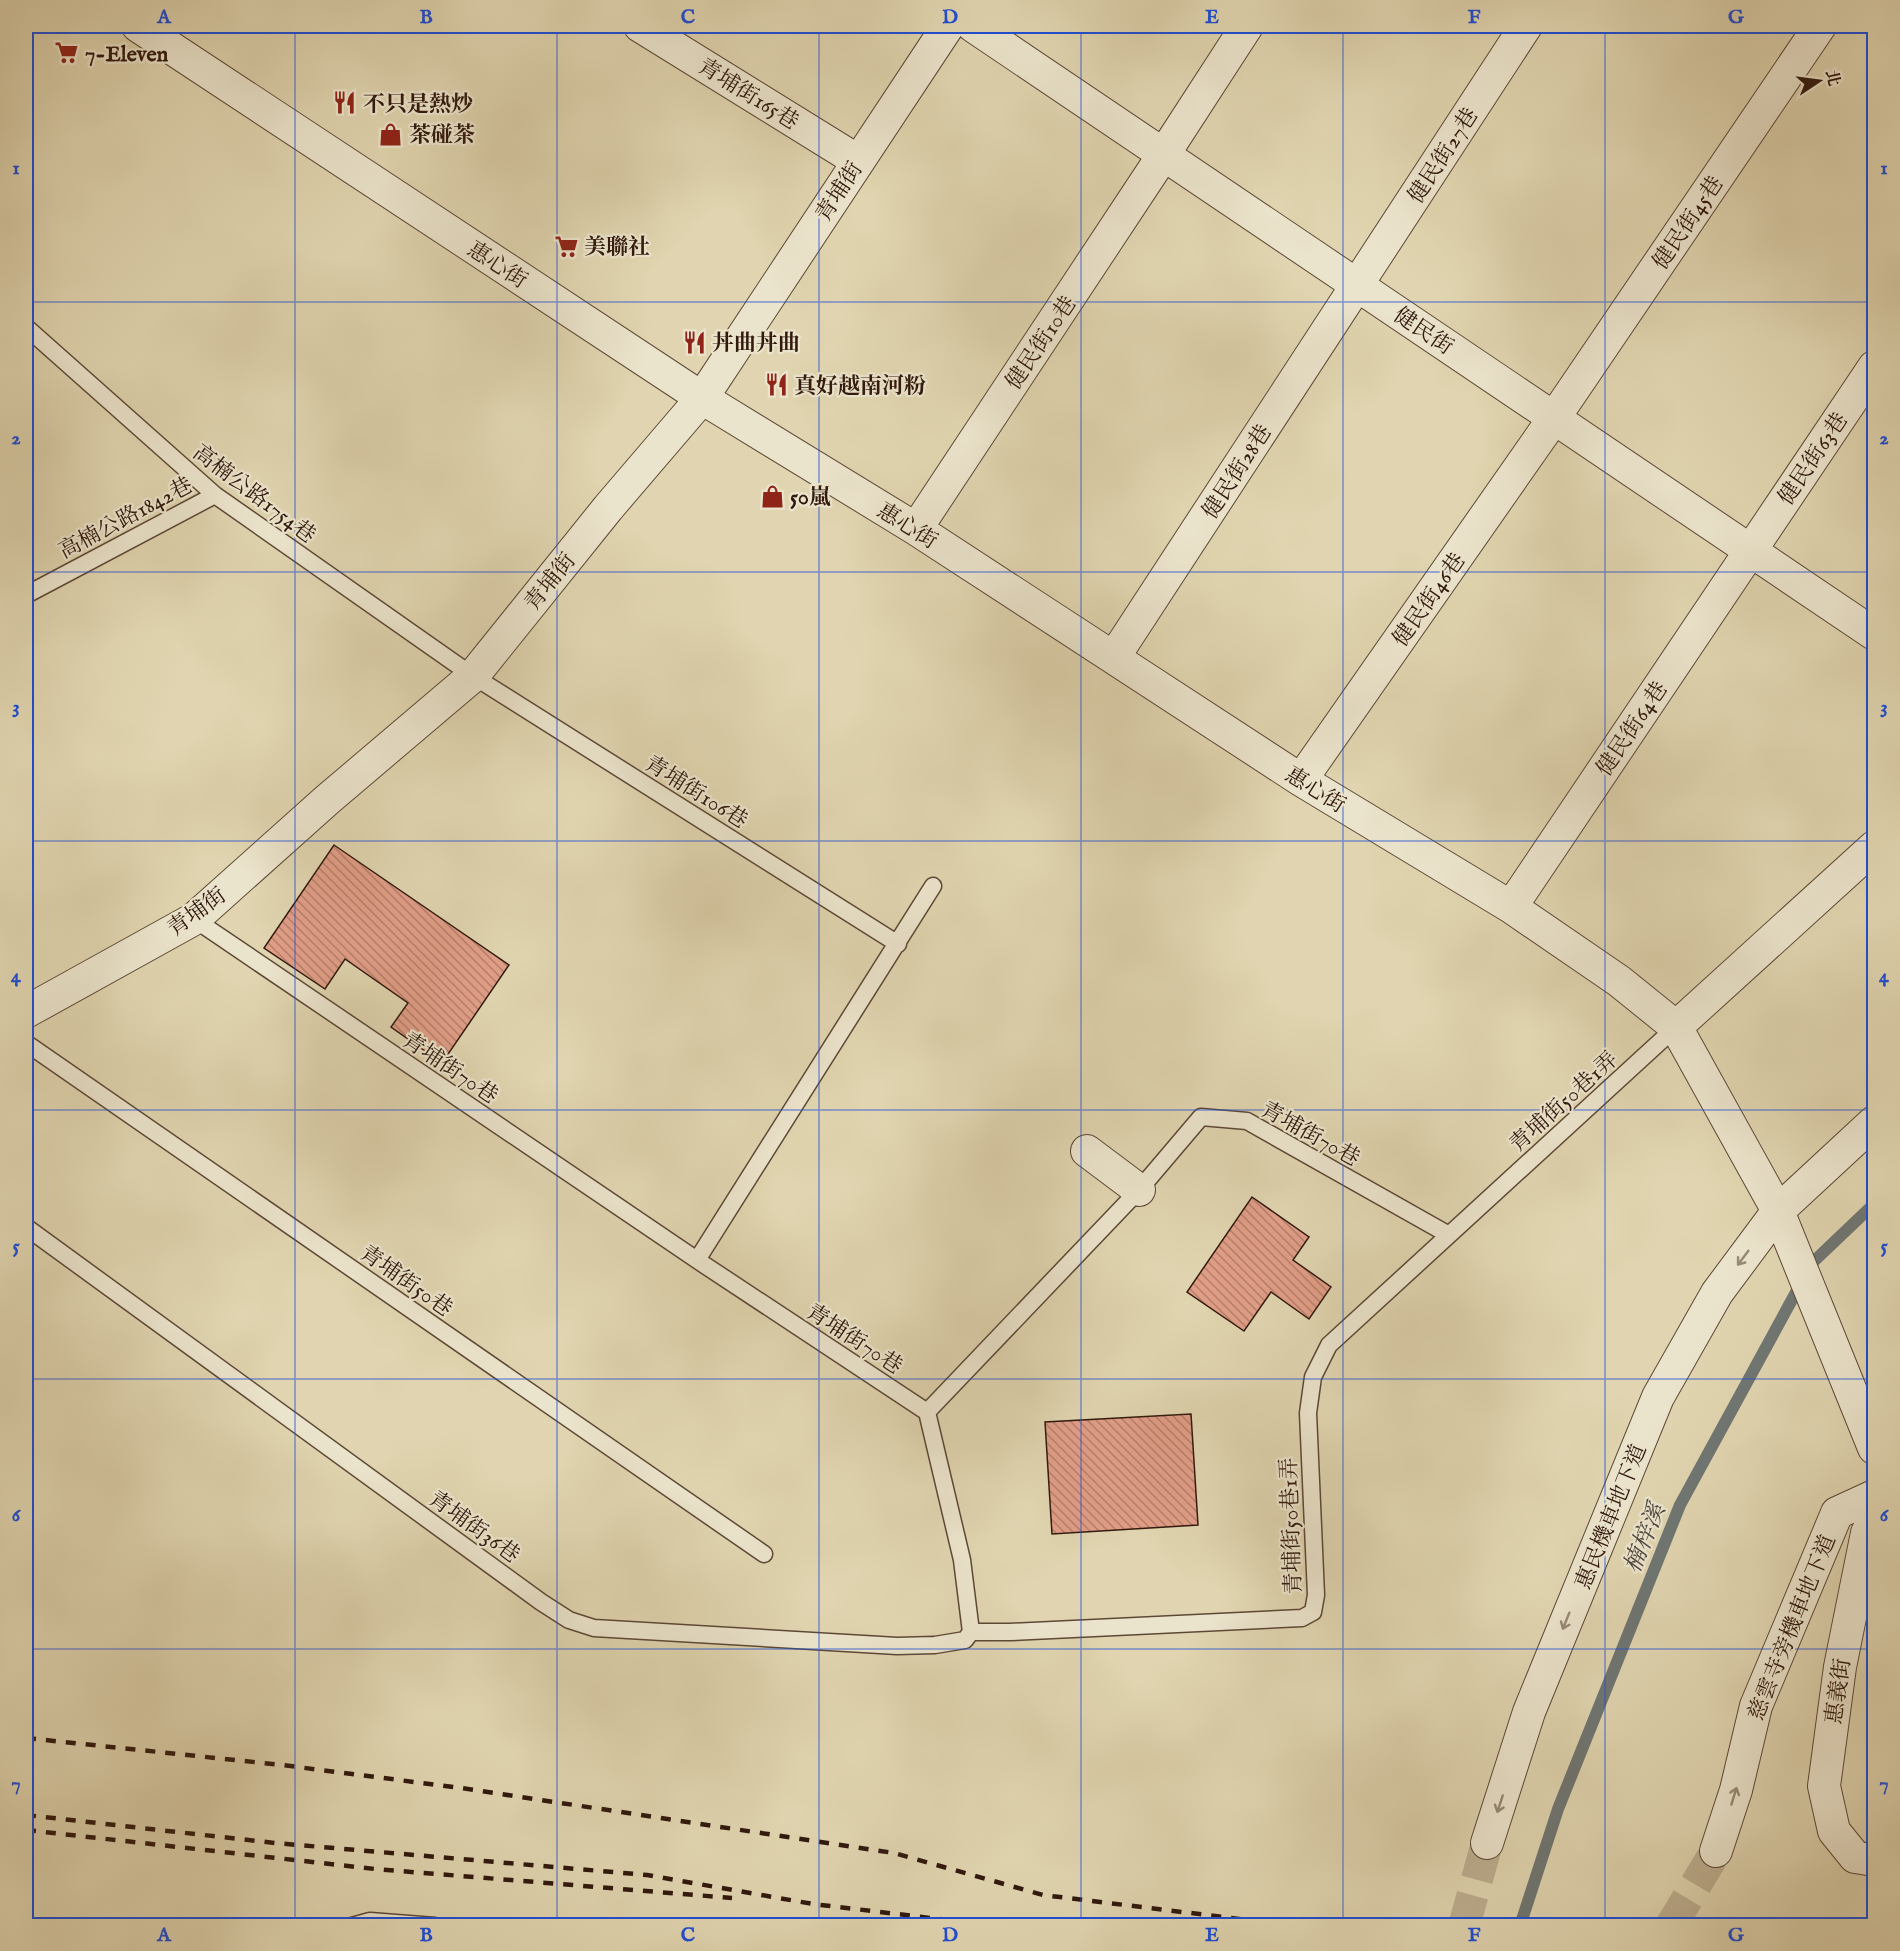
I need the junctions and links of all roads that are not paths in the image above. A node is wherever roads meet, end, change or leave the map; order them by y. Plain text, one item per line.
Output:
1 (138, 26) edge
2 (640, 26) edge
3 (948, 26) edge
4 (973, 26) edge
5 (1246, 26) edge
6 (1527, 26) edge
7 (1820, 26) edge
8 (1164, 154) junction
9 (858, 161) junction
10 (1357, 285) junction
11 (26, 327) edge
12 (1875, 367) edge
13 (702, 398) junction
14 (1554, 418) junction
15 (215, 495) junction
16 (916, 529) junction
17 (1750, 550) junction
18 (26, 596) edge
19 (1875, 634) edge
20 (1114, 657) junction
21 (473, 676) junction
22 (1301, 780) junction
23 (1875, 848) edge
24 (933, 886) dead end
25 (1511, 907) junction
26 (194, 919) junction
27 (898, 944) junction
28 (26, 1012) edge
29 (1676, 1027) junction
30 (26, 1043) edge
31 (1875, 1122) edge
32 (1087, 1151) dead end
33 (1139, 1190) junction
34 (1778, 1211) junction
35 (26, 1227) edge
36 (1449, 1235) junction
37 (697, 1260) junction
38 (927, 1412) junction
39 (1875, 1448) edge
40 (1875, 1496) edge
41 (1875, 1519) edge
42 (764, 1554) dead end
43 (970, 1632) junction
44 (1487, 1843) tunnel mouth
45 (1716, 1851) tunnel mouth
46 (1865, 1858) edge
47 (352, 1926) edge
48 (435, 1926) edge

1 - 13 street, 惠心街
2 - 9 street, 青埔街165巷
3 - 9 street, 青埔街
4 - 8 street, 健民街
5 - 8 street, 健民街10巷
6 - 10 street, 健民街27巷
7 - 14 street, 健民街45巷
8 - 10 street, 健民街
8 - 16 street, 健民街10巷
9 - 13 street, 青埔街
10 - 14 street, 健民街
10 - 20 street, 健民街28巷
11 - 15 lane, 高楠公路1754巷
12 - 17 street, 健民街63巷
13 - 16 street, 惠心街
13 - 21 street, 青埔街
14 - 17 street, 健民街
14 - 22 street, 健民街46巷
15 - 18 lane, 高楠公路1842巷
15 - 21 lane, 高楠公路1754巷
16 - 20 street, 惠心街
17 - 19 street, 健民街
17 - 25 street, 健民街64巷
20 - 22 street, 惠心街
21 - 26 street, 青埔街
21 - 27 lane, 青埔街106巷
22 - 25 street, 惠心街
23 - 29 street
24 - 27 lane
25 - 29 street, 惠心街
26 - 28 street, 青埔街
26 - 37 lane, 青埔街70巷
27 - 37 lane
29 - 34 street
29 - 36 lane, 青埔街50巷1弄
30 - 42 lane, 青埔街50巷
31 - 34 street, 惠民機車地下道
32 - 33 street
33 - 36 lane, 青埔街70巷
33 - 38 lane, 青埔街70巷
34 - 39 street
34 -> 44 street, 惠民機車地下道
35 - 43 lane, 青埔街36巷
36 - 43 lane, 青埔街50巷1弄
37 - 38 lane, 青埔街70巷
38 - 43 lane
45 -> 40 street, 慈雲寺旁機車地下道
41 - 46 street, 惠義街
47 - 48 lane

